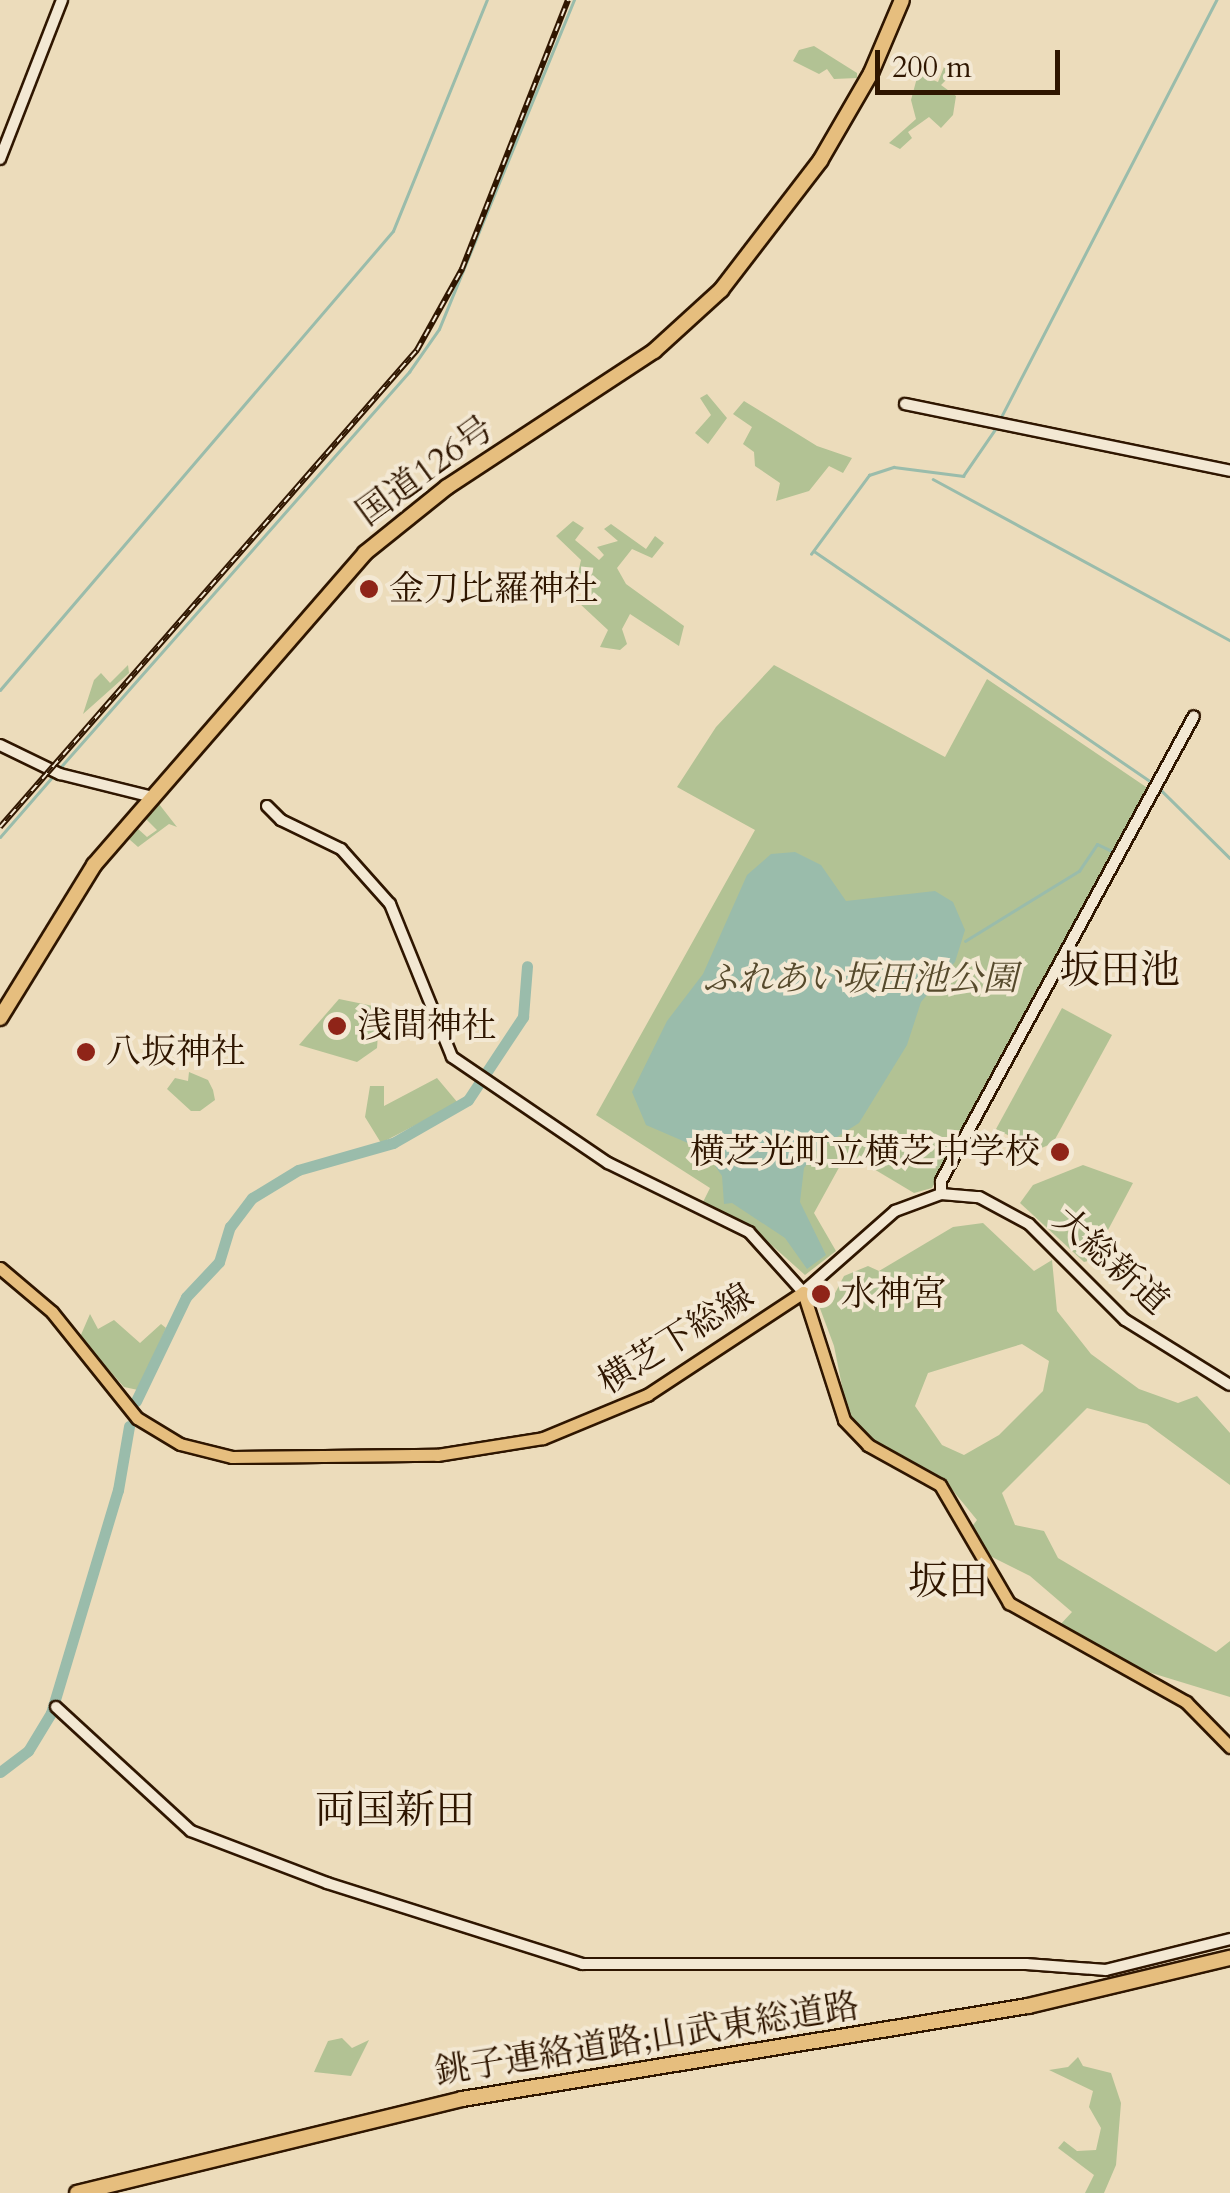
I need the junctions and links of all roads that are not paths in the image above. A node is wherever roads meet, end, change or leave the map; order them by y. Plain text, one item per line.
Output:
1 (62, 0) edge
2 (902, 0) edge
3 (0, 159) edge
4 (905, 404) dead end
5 (1230, 471) edge
6 (1194, 716) dead end
7 (0, 745) edge
8 (153, 797) junction
9 (267, 806) dead end
10 (0, 1018) edge
11 (941, 1194) junction
12 (0, 1268) edge
13 (803, 1292) junction
14 (1230, 1385) edge
15 (56, 1707) dead end
16 (1230, 1746) edge
17 (1230, 1939) edge
18 (1230, 1958) edge
19 (76, 2193) edge

1 - 3 street
2 - 8 highway, 国道126号
4 - 5 street
6 - 11 street
7 - 8 street
8 - 10 highway, 国道126号
9 - 13 street
11 - 13 street
11 - 14 street, 大総新道
12 - 13 main road, 横芝下総線
13 - 16 main road, 横芝下総線
15 - 17 street
18 - 19 highway, 銚子連絡道路;山武東総道路

